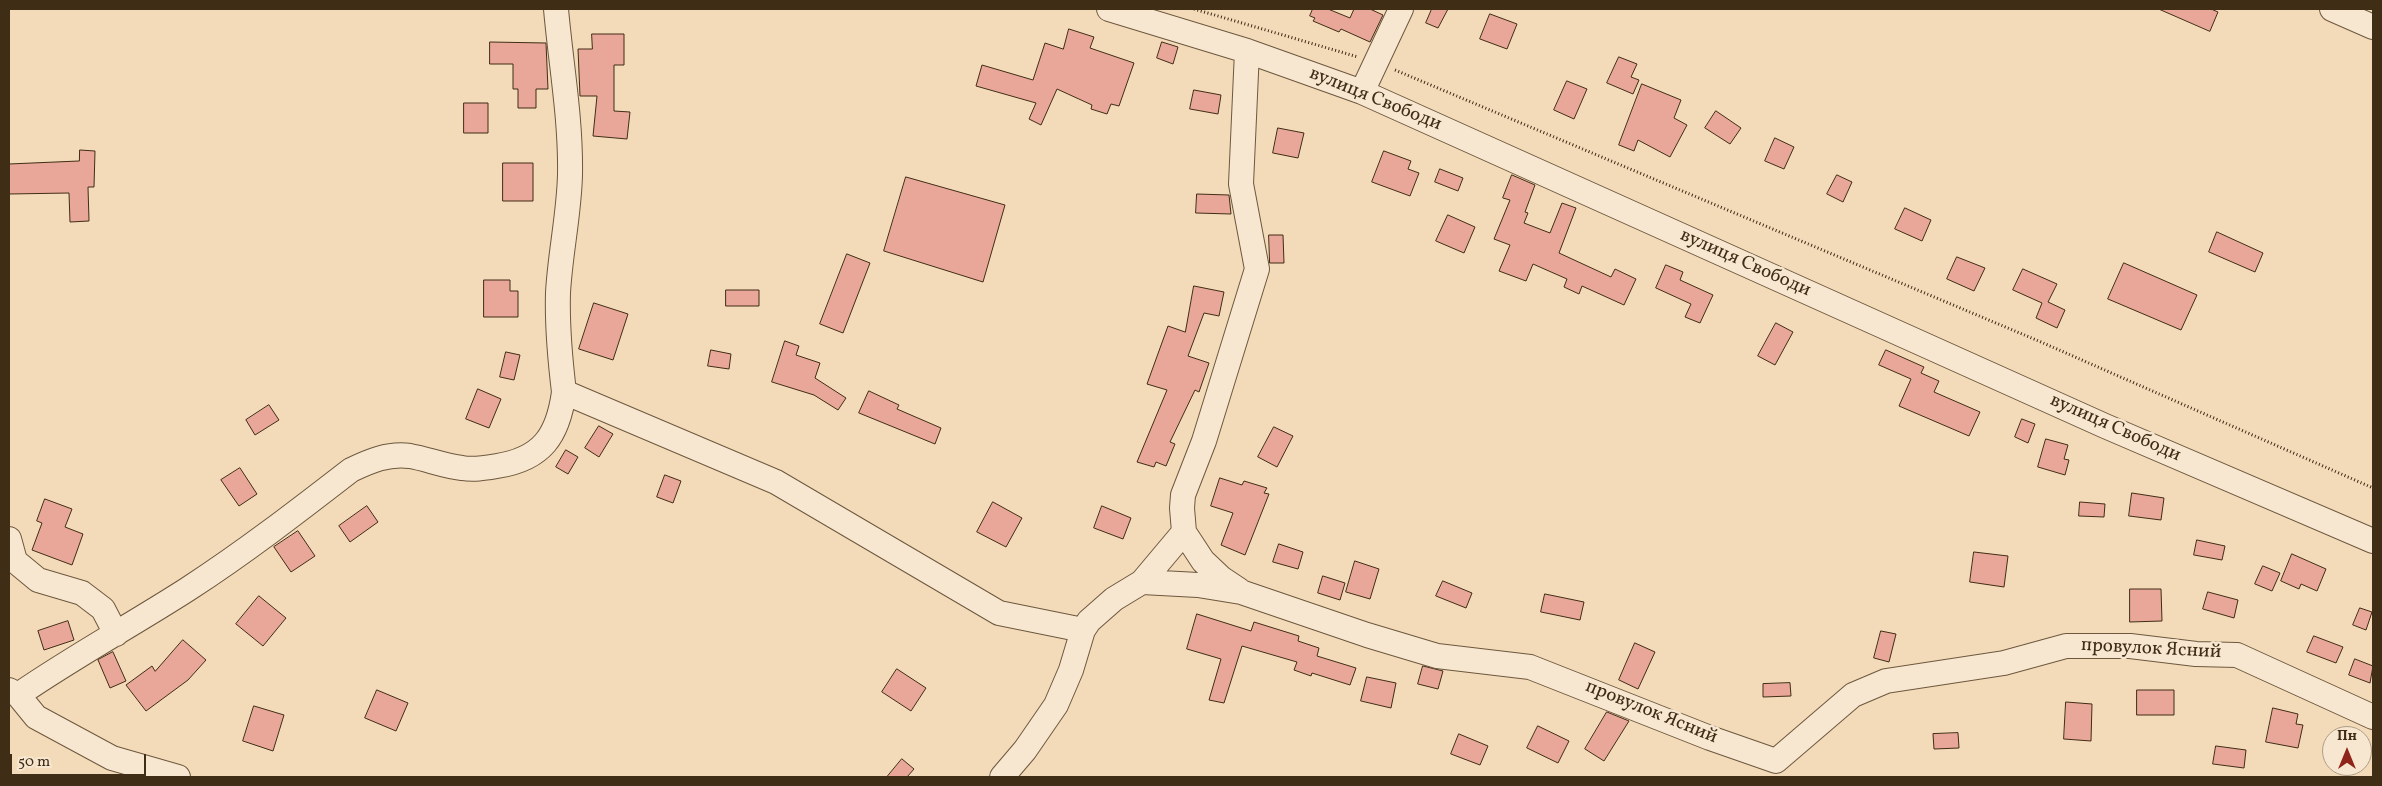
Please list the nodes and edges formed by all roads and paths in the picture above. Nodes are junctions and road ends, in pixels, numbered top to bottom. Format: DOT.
graph roads {
  1 [pos="556,9"];
  2 [pos="1109,9"];
  3 [pos="1194,9"];
  4 [pos="1401,9"];
  5 [pos="2332,9"];
  6 [pos="2373,27"];
  7 [pos="1247,51"];
  8 [pos="1376,63"];
  9 [pos="1362,92"];
  10 [pos="564,392"];
  11 [pos="2373,488"];
  12 [pos="1184,532"];
  13 [pos="9,539"];
  14 [pos="2373,541"];
  15 [pos="1142,582"];
  16 [pos="1241,592"];
  17 [pos="1083,630"];
  18 [pos="116,634"];
  19 [pos="13,693"];
  20 [pos="2373,717"];
  21 [pos="1780,769"];
  22 [pos="178,777"];
  23 [pos="1002,777"];
  1 -- 10 [label="street"];
  2 -- 7 [label="street, вулиця Свободи"];
  3 -- 8 [label="path"];
  4 -- 8 [label="street"];
  5 -- 6 [label="street"];
  7 -- 9 [label="street, вулиця Свободи"];
  7 -- 12 [label="street"];
  8 -- 9 [label="street"];
  8 -- 11 [label="path"];
  9 -- 14 [label="street, вулиця Свободи"];
  10 -- 17 [label="street"];
  10 -- 18 [label="street"];
  12 -- 15 [label="street"];
  12 -- 16 [label="street"];
  13 -- 18 [label="street"];
  15 -- 16 [label="street, провулок Ясний"];
  15 -- 17 [label="street"];
  16 -- 21 [label="street, провулок Ясний"];
  17 -- 23 [label="street"];
  18 -- 19 [label="street"];
  19 -- 22 [label="street"];
  20 -- 21 [label="street, провулок Ясний"];
}
